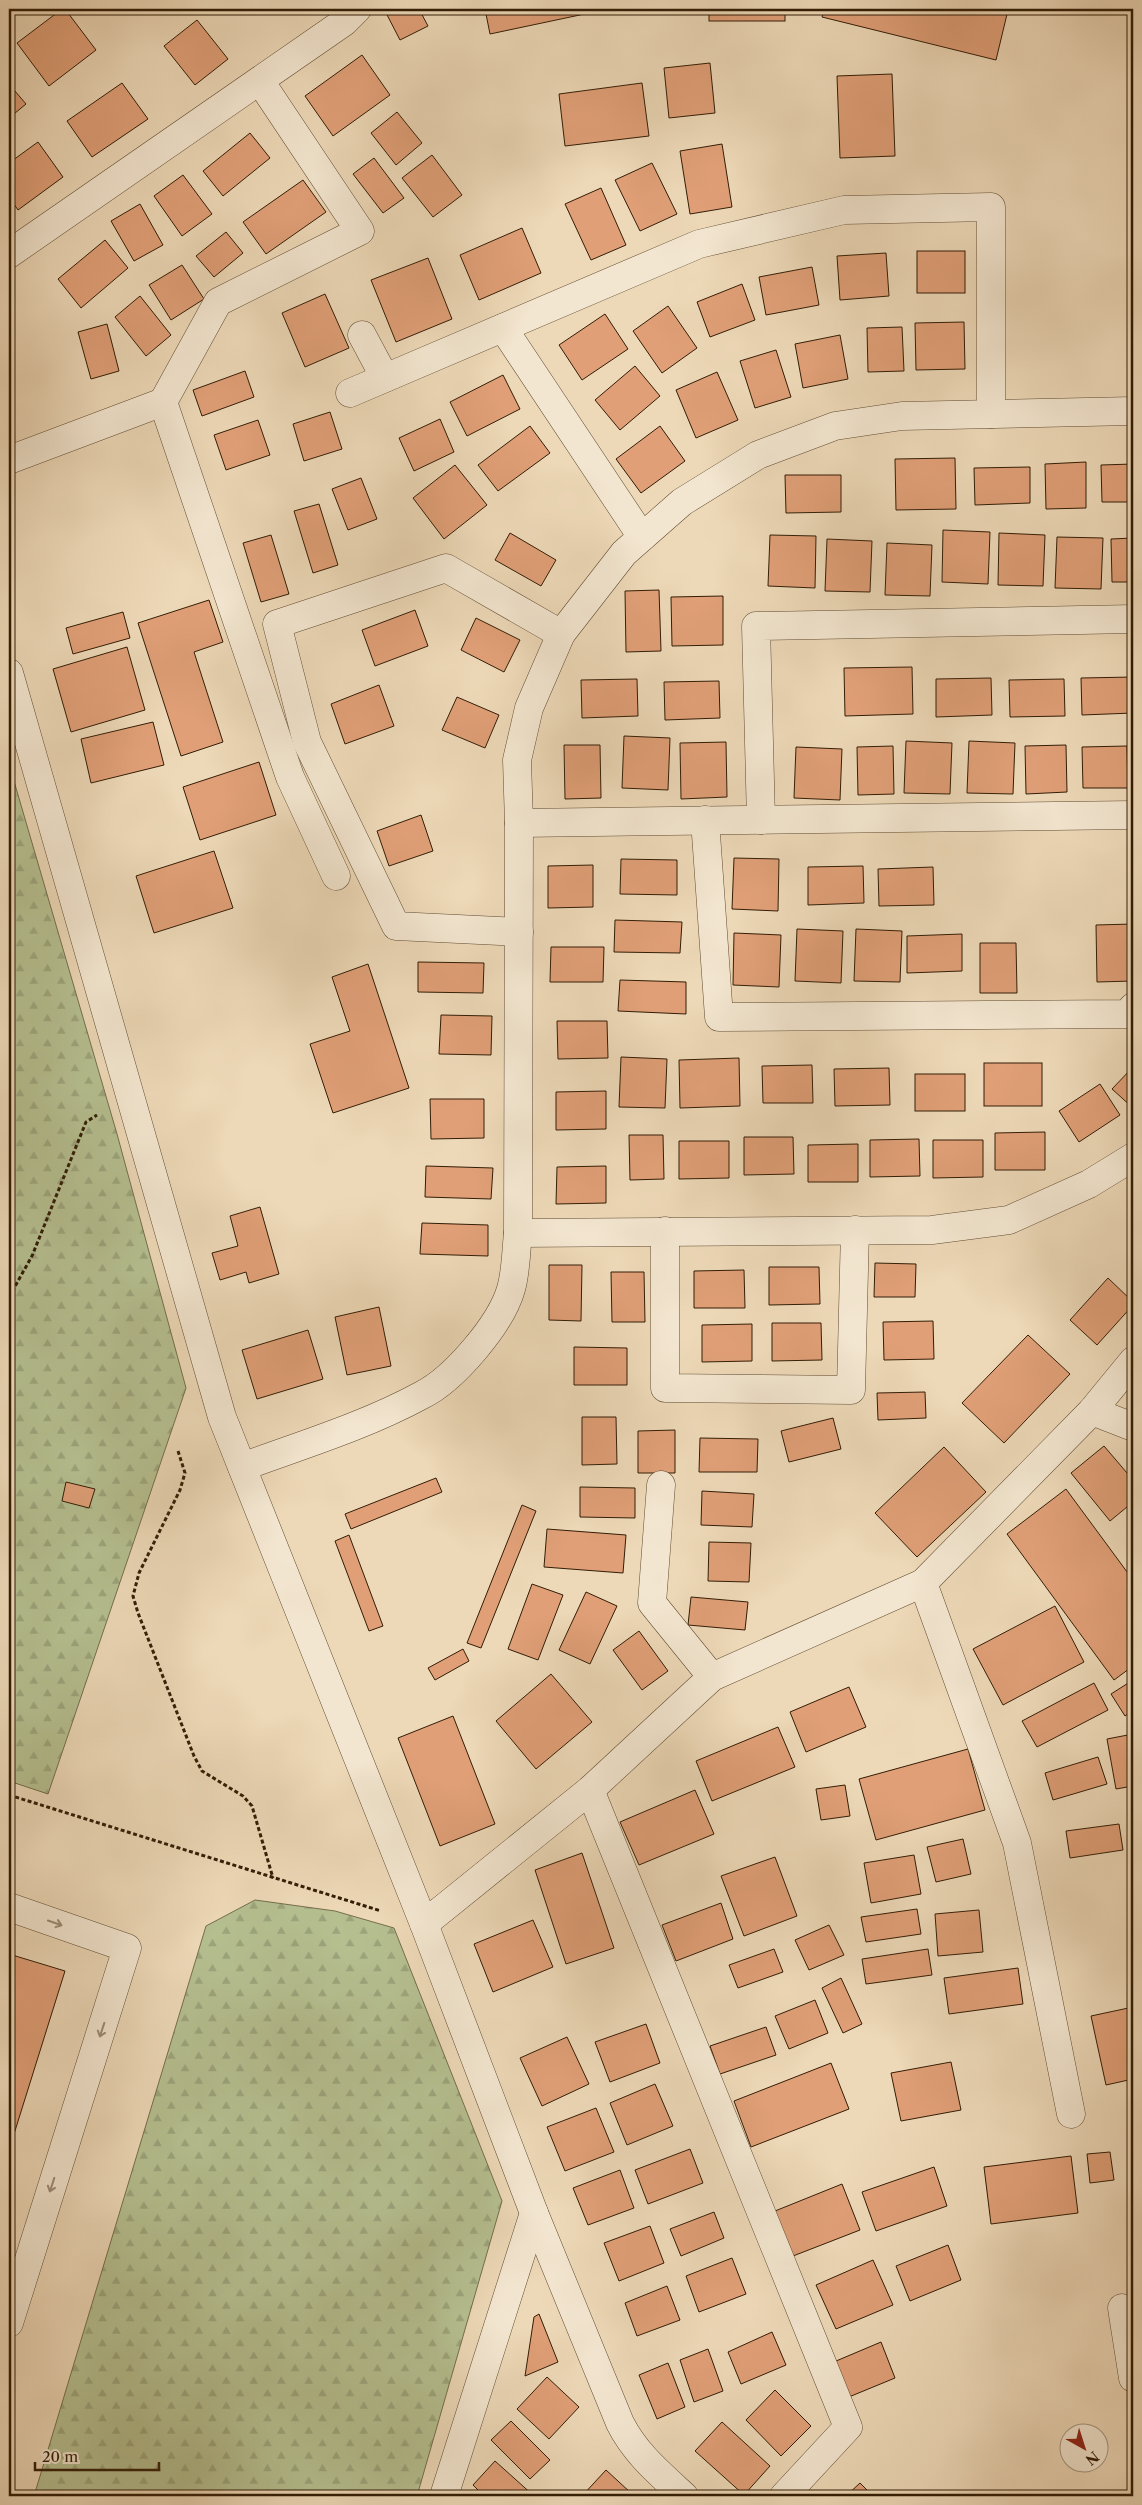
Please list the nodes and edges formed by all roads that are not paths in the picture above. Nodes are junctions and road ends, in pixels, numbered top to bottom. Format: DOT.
graph roads {
  1 [pos="357,9"];
  2 [pos="260,81"];
  3 [pos="9,254"];
  4 [pos="502,328"];
  5 [pos="362,335"];
  6 [pos="384,378"];
  7 [pos="350,393"];
  8 [pos="163,402"];
  9 [pos="1133,411"];
  10 [pos="991,414"];
  11 [pos="9,460"];
  12 [pos="642,537"];
  13 [pos="1133,619"];
  14 [pos="561,634"];
  15 [pos="9,673"];
  16 [pos="1133,815"];
  17 [pos="705,820"];
  18 [pos="761,820"];
  19 [pos="519,823"];
  20 [pos="336,876"];
  21 [pos="519,932"];
  22 [pos="1133,1007"];
  23 [pos="1133,1157"];
  24 [pos="855,1230"];
  25 [pos="665,1232"];
  26 [pos="518,1233"];
  27 [pos="1133,1361"];
  28 [pos="1092,1411"];
  29 [pos="1133,1427"];
  30 [pos="242,1467"];
  31 [pos="661,1485"];
  32 [pos="923,1583"];
  33 [pos="712,1677"];
  34 [pos="590,1790"];
  35 [pos="9,1907"];
  36 [pos="424,1924"];
  37 [pos="1071,2114"];
  38 [pos="534,2213"];
  39 [pos="1122,2308"];
  40 [pos="9,2323"];
  41 [pos="1133,2378"];
  42 [pos="444,2496"];
  43 [pos="684,2496"];
  44 [pos="784,2496"];
  1 -- 2 [label="street"];
  2 -- 3 [label="street"];
  2 -- 8 [label="street"];
  4 -- 6 [label="street"];
  4 -- 10 [label="street"];
  4 -- 12 [label="street"];
  5 -- 6 [label="street"];
  6 -- 7 [label="street"];
  8 -- 11 [label="street"];
  8 -- 20 [label="street"];
  9 -- 10 [label="street"];
  10 -- 12 [label="street"];
  12 -- 14 [label="street"];
  13 -- 18 [label="street"];
  14 -- 19 [label="street"];
  14 -- 21 [label="street"];
  15 -- 30 [label="street"];
  16 -- 18 [label="street"];
  17 -- 18 [label="street"];
  17 -- 19 [label="street"];
  17 -- 22 [label="street"];
  19 -- 21 [label="street"];
  21 -- 26 [label="street"];
  23 -- 24 [label="street"];
  24 -- 25 [label="street"];
  24 -- 25 [label="street"];
  25 -- 26 [label="street"];
  26 -- 30 [label="street"];
  27 -- 28 [label="street"];
  28 -- 29 [label="street"];
  28 -- 32 [label="street"];
  30 -- 36 [label="street"];
  31 -- 33 [label="street"];
  32 -- 33 [label="street"];
  32 -- 37 [label="street"];
  33 -- 34 [label="street"];
  34 -- 36 [label="street"];
  34 -- 44 [label="street"];
  35 -- 40 [label="street, one-way"];
  36 -- 38 [label="street"];
  38 -- 42 [label="street"];
  38 -- 43 [label="street"];
  39 -- 41 [label="street"];
}
